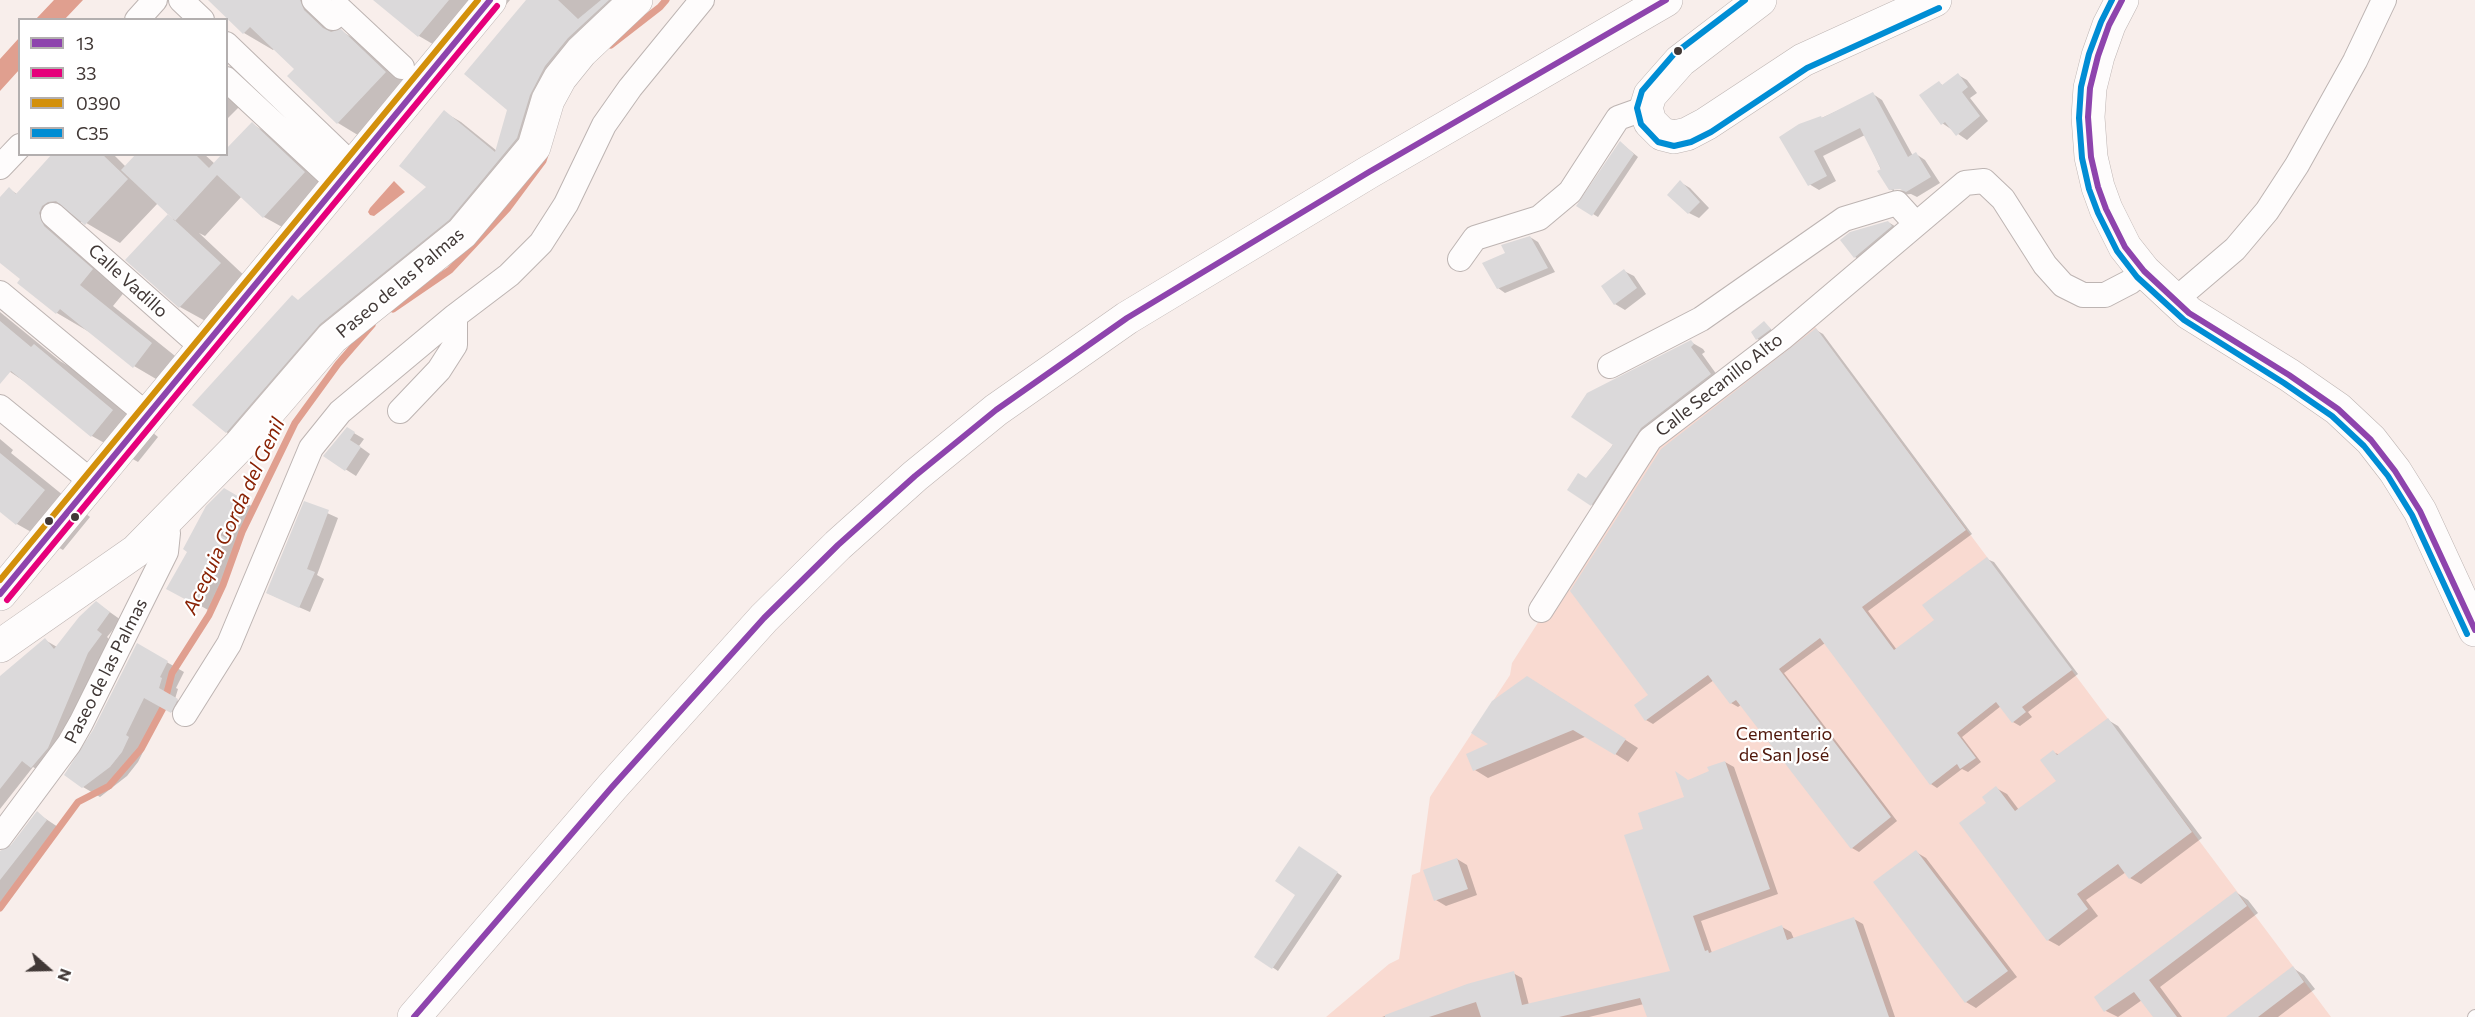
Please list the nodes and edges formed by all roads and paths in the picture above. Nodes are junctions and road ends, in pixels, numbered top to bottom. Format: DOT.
graph roads {
  1 [pos="155,0"];
  2 [pos="182,0"];
  3 [pos="314,0"];
  4 [pos="490,0"];
  5 [pos="636,0"];
  6 [pos="702,0"];
  7 [pos="1666,0"];
  8 [pos="1760,0"];
  9 [pos="1935,0"];
  10 [pos="2122,0"];
  11 [pos="2384,0"];
  12 [pos="139,18"];
  13 [pos="200,18"];
  14 [pos="228,46"];
  15 [pos="402,67"];
  16 [pos="228,81"];
  17 [pos="1646,108"];
  18 [pos="18,148"];
  19 [pos="0,167"];
  20 [pos="345,174"];
  21 [pos="53,215"];
  22 [pos="1916,225"];
  23 [pos="1460,259"];
  24 [pos="2144,271"];
  25 [pos="0,293"];
  26 [pos="2174,301"];
  27 [pos="455,316"];
  28 [pos="202,347"];
  29 [pos="1610,366"];
  30 [pos="0,407"];
  31 [pos="400,411"];
  32 [pos="146,414"];
  33 [pos="92,482"];
  34 [pos="163,525"];
  35 [pos="0,594"];
  36 [pos="1541,610"];
  37 [pos="2475,630"];
  38 [pos="0,646"];
  39 [pos="185,714"];
  40 [pos="0,837"];
  41 [pos="414,1017"];
  1 -- 12 [label="street"];
  2 -- 13 [label="street"];
  3 -- 15 [label="street"];
  4 -- 20 [label="street"];
  5 -- 34 [label="street, Paseo de las Palmas"];
  6 -- 27 [label="street"];
  7 -- 41 [label="street"];
  8 -- 17 [label="street"];
  9 -- 17 [label="street"];
  10 -- 24 [label="street"];
  11 -- 26 [label="street"];
  14 -- 20 [label="street"];
  16 -- 20 [label="street"];
  17 -- 23 [label="street"];
  18 -- 19 [label="street"];
  20 -- 28 [label="street"];
  21 -- 28 [label="street, Calle Vadillo"];
  22 -- 24 [label="street, Calle Secanillo Alto"];
  22 -- 29 [label="street"];
  22 -- 36 [label="street, Calle Secanillo Alto"];
  24 -- 26 [label="street"];
  25 -- 32 [label="street"];
  26 -- 37 [label="street"];
  27 -- 31 [label="street"];
  27 -- 39 [label="street"];
  28 -- 32 [label="street"];
  30 -- 33 [label="street"];
  32 -- 33 [label="street"];
  33 -- 35 [label="street"];
  34 -- 38 [label="street, Paseo de las Palmas"];
  34 -- 40 [label="street, Paseo de las Palmas"];
}
